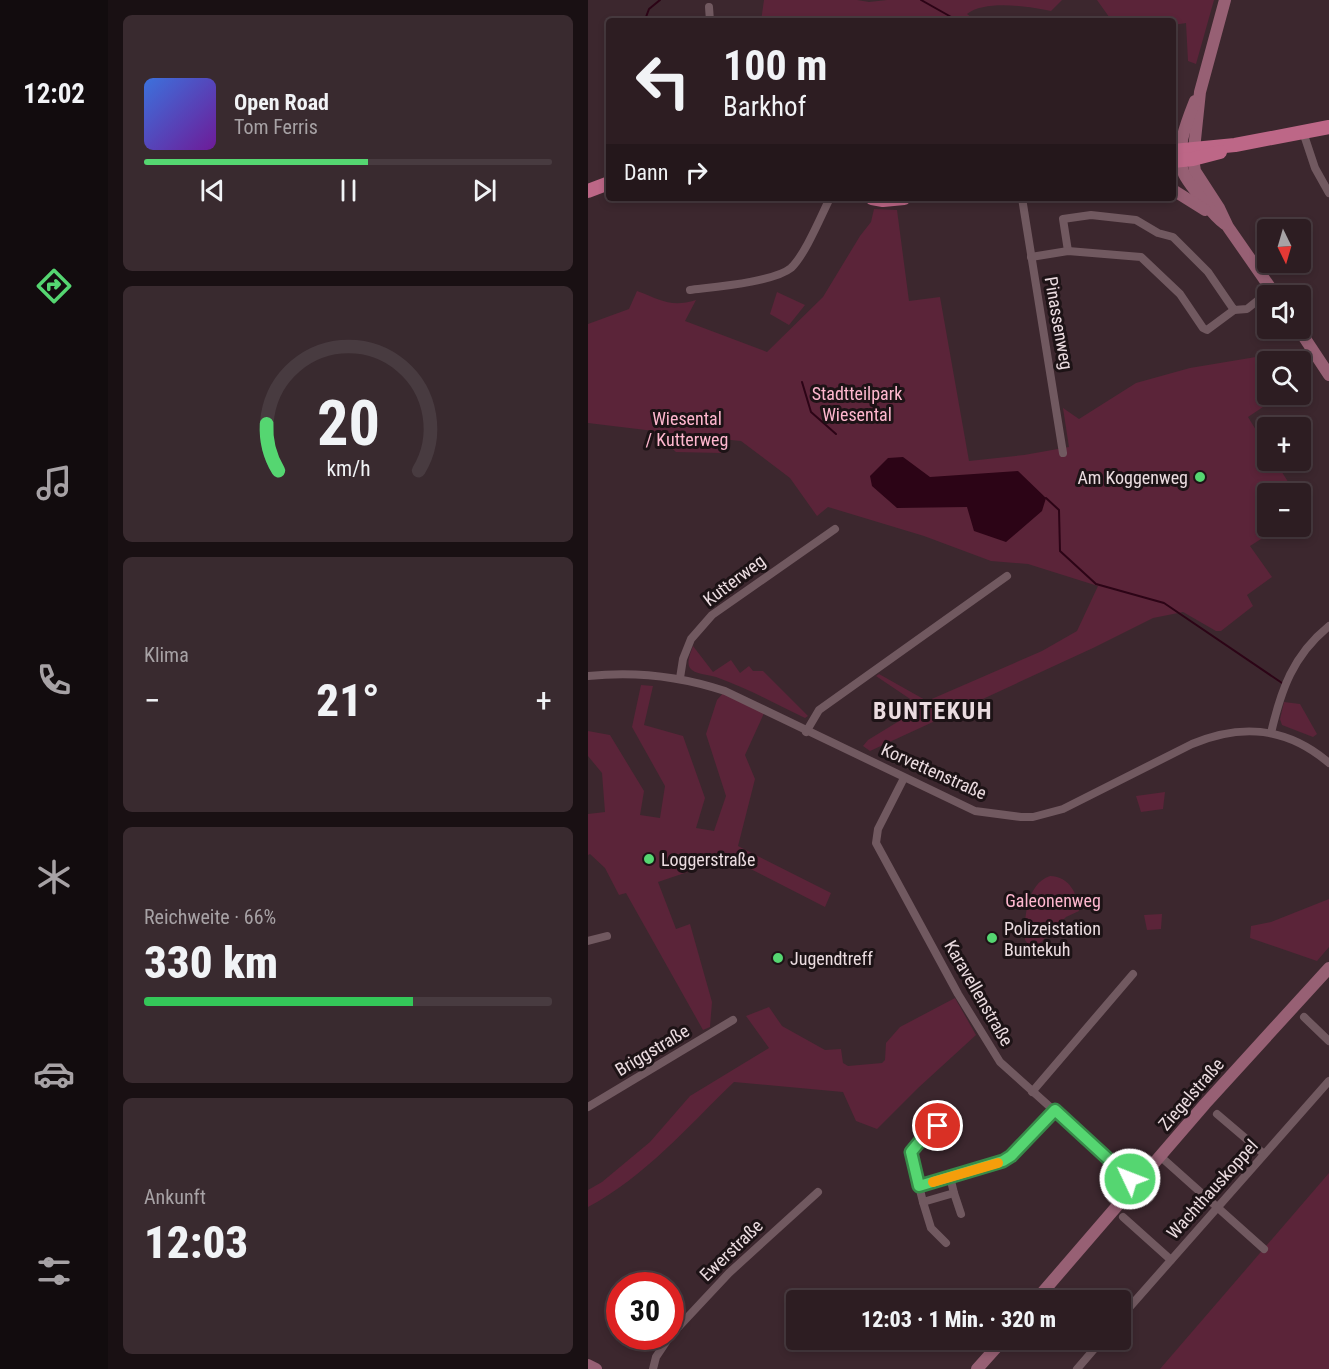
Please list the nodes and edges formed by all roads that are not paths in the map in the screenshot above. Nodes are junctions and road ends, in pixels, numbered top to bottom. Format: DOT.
graph roads {
  1 [pos="1225,0"];
  2 [pos="709,7"];
  3 [pos="710,18"];
  4 [pos="1329,128"];
  5 [pos="1303,132"];
  6 [pos="1183,155"];
  7 [pos="606,184"];
  8 [pos="588,191"];
  9 [pos="1176,192"];
  10 [pos="1329,193"];
  11 [pos="829,201"];
  12 [pos="1022,201"];
  13 [pos="1216,218"];
  14 [pos="1228,227"];
  15 [pos="1068,251"];
  16 [pos="1031,257"];
  17 [pos="1269,285"];
  18 [pos="690,290"];
  19 [pos="1257,303"];
  20 [pos="1234,310"];
  21 [pos="1305,339"];
  22 [pos="1329,375"];
  23 [pos="1063,453"];
  24 [pos="835,529"];
  25 [pos="1007,576"];
  26 [pos="1329,626"];
  27 [pos="588,676"];
  28 [pos="680,678"];
  29 [pos="806,732"];
  30 [pos="1271,733"];
  31 [pos="1329,763"];
  32 [pos="904,778"];
  33 [pos="607,936"];
  34 [pos="588,941"];
  35 [pos="1329,968"];
  36 [pos="1133,974"];
  37 [pos="1304,1017"];
  38 [pos="733,1020"];
  39 [pos="1329,1041"];
  40 [pos="1329,1082"];
  41 [pos="1032,1092"];
  42 [pos="588,1107"];
  43 [pos="1055,1110"];
  44 [pos="1217,1114"];
  45 [pos="938,1126"];
  46 [pos="1264,1154"];
  47 [pos="1161,1157"];
  48 [pos="950,1177"];
  49 [pos="1137,1185"];
  50 [pos="919,1186"];
  51 [pos="818,1192"];
  52 [pos="954,1193"];
  53 [pos="923,1202"];
  54 [pos="1217,1207"];
  55 [pos="961,1214"];
  56 [pos="1123,1217"];
  57 [pos="946,1243"];
  58 [pos="1264,1249"];
  59 [pos="1171,1260"];
  60 [pos="1045,1290"];
  61 [pos="1131,1305"];
  62 [pos="684,1321"];
  63 [pos="661,1350"];
  64 [pos="994,1350"];
  65 [pos="1093,1350"];
  66 [pos="588,1365"];
  67 [pos="596,1369"];
  68 [pos="653,1369"];
  69 [pos="977,1369"];
  70 [pos="1077,1369"];
  1 -- 6 [label="main road"];
  2 -- 3 [label="street"];
  4 -- 5 [label="main road"];
  5 -- 6 [label="main road"];
  5 -- 10 [label="street"];
  6 -- 13 [label="main road"];
  6 -- 14 [label="main road"];
  7 -- 8 [label="main road"];
  9 -- 13 [label="main road"];
  11 -- 18 [label="street"];
  12 -- 16 [label="street, Pinassenweg"];
  13 -- 14 [label="main road"];
  14 -- 17 [label="main road"];
  15 -- 16 [label="street"];
  15 -- 20 [label="street"];
  15 -- 20 [label="street"];
  16 -- 23 [label="street, Pinassenweg"];
  19 -- 20 [label="street"];
  21 -- 22 [label="main road"];
  24 -- 28 [label="street, Kutterweg"];
  25 -- 29 [label="street"];
  26 -- 30 [label="street"];
  27 -- 28 [label="street, Korvettenstraße"];
  28 -- 29 [label="street, Korvettenstraße"];
  29 -- 32 [label="street, Korvettenstraße"];
  30 -- 31 [label="street, Korvettenstraße"];
  30 -- 32 [label="street, Korvettenstraße"];
  32 -- 41 [label="street, Karavellenstraße"];
  33 -- 34 [label="street"];
  35 -- 47 [label="main road, Ziegelstraße"];
  36 -- 41 [label="street"];
  37 -- 39 [label="street"];
  38 -- 42 [label="street, Briggstraße"];
  40 -- 46 [label="street, Wachthauskoppel"];
  41 -- 43 [label="street, Karavellenstraße"];
  43 -- 48 [label="street"];
  43 -- 49 [label="street, Karavellenstraße"];
  44 -- 46 [label="street"];
  45 -- 50 [label="street"];
  46 -- 54 [label="street, Wachthauskoppel"];
  47 -- 49 [label="main road, Ziegelstraße"];
  47 -- 54 [label="street"];
  48 -- 50 [label="street"];
  48 -- 52 [label="street"];
  49 -- 60 [label="main road, Ziegelstraße"];
  50 -- 53 [label="street"];
  51 -- 62 [label="street, Ewerstraße"];
  52 -- 53 [label="street"];
  52 -- 55 [label="street"];
  53 -- 57 [label="street"];
  54 -- 58 [label="street"];
  54 -- 59 [label="street, Wachthauskoppel"];
  56 -- 59 [label="street"];
  59 -- 61 [label="street, Wachthauskoppel"];
  63 -- 68 [label="street, Ewerstraße"];
  64 -- 69 [label="main road"];
  65 -- 70 [label="street"];
  66 -- 67 [label="main road"];
}
